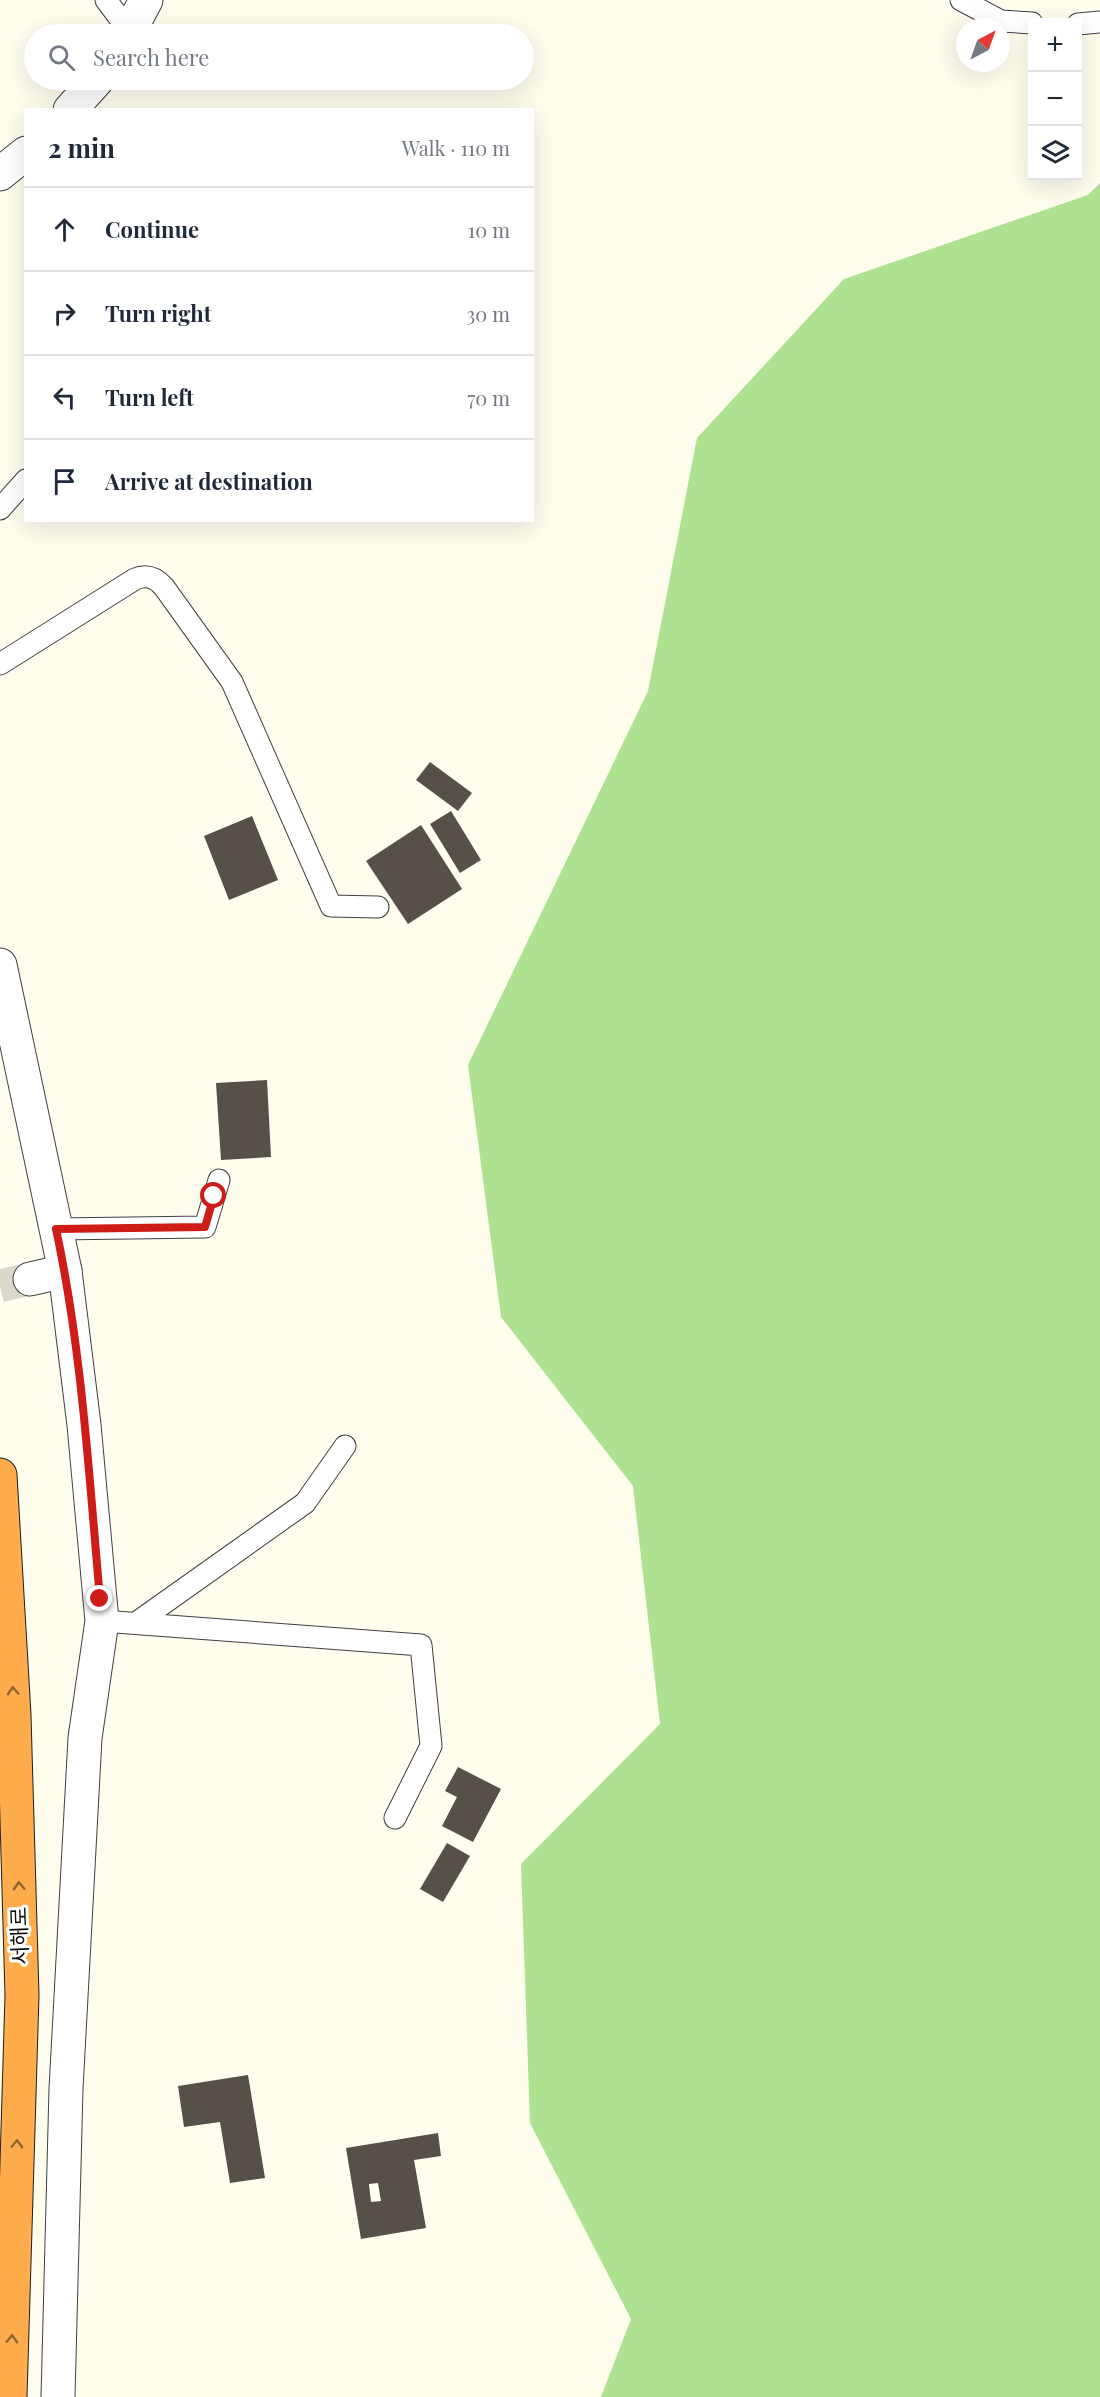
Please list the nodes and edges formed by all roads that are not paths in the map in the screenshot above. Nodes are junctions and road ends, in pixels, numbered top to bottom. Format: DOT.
graph roads {
  1 [pos="106,0"];
  2 [pos="146,0"];
  3 [pos="961,0"];
  4 [pos="1100,22"];
  5 [pos="1028,23"];
  6 [pos="123,24"];
  7 [pos="134,24"];
  8 [pos="1082,24"];
  9 [pos="88,90"];
  10 [pos="72,108"];
  11 [pos="24,155"];
  12 [pos="0,174"];
  13 [pos="24,482"];
  14 [pos="0,509"];
  15 [pos="0,664"];
  16 [pos="378,907"];
  17 [pos="0,965"];
  18 [pos="219,1180"];
  19 [pos="56,1229"];
  20 [pos="65,1271"];
  21 [pos="30,1279"];
  22 [pos="345,1446"];
  23 [pos="0,1475"];
  24 [pos="102,1621"];
  25 [pos="136,1623"];
  26 [pos="395,1818"];
  27 [pos="10,2397"];
  28 [pos="58,2397"];
  1 -- 6 [label="lane"];
  2 -- 7 [label="street"];
  3 -- 5 [label="lane"];
  4 -- 8 [label="lane"];
  9 -- 10 [label="street"];
  11 -- 12 [label="street"];
  13 -- 14 [label="lane"];
  15 -- 16 [label="lane"];
  17 -- 19 [label="street"];
  18 -- 19 [label="lane"];
  19 -- 20 [label="street"];
  20 -- 21 [label="street"];
  20 -- 24 [label="street"];
  22 -- 25 [label="lane"];
  27 -- 23 [label="highway, 서해로, one-way"];
  24 -- 25 [label="lane"];
  24 -- 28 [label="street"];
  25 -- 26 [label="lane"];
}
